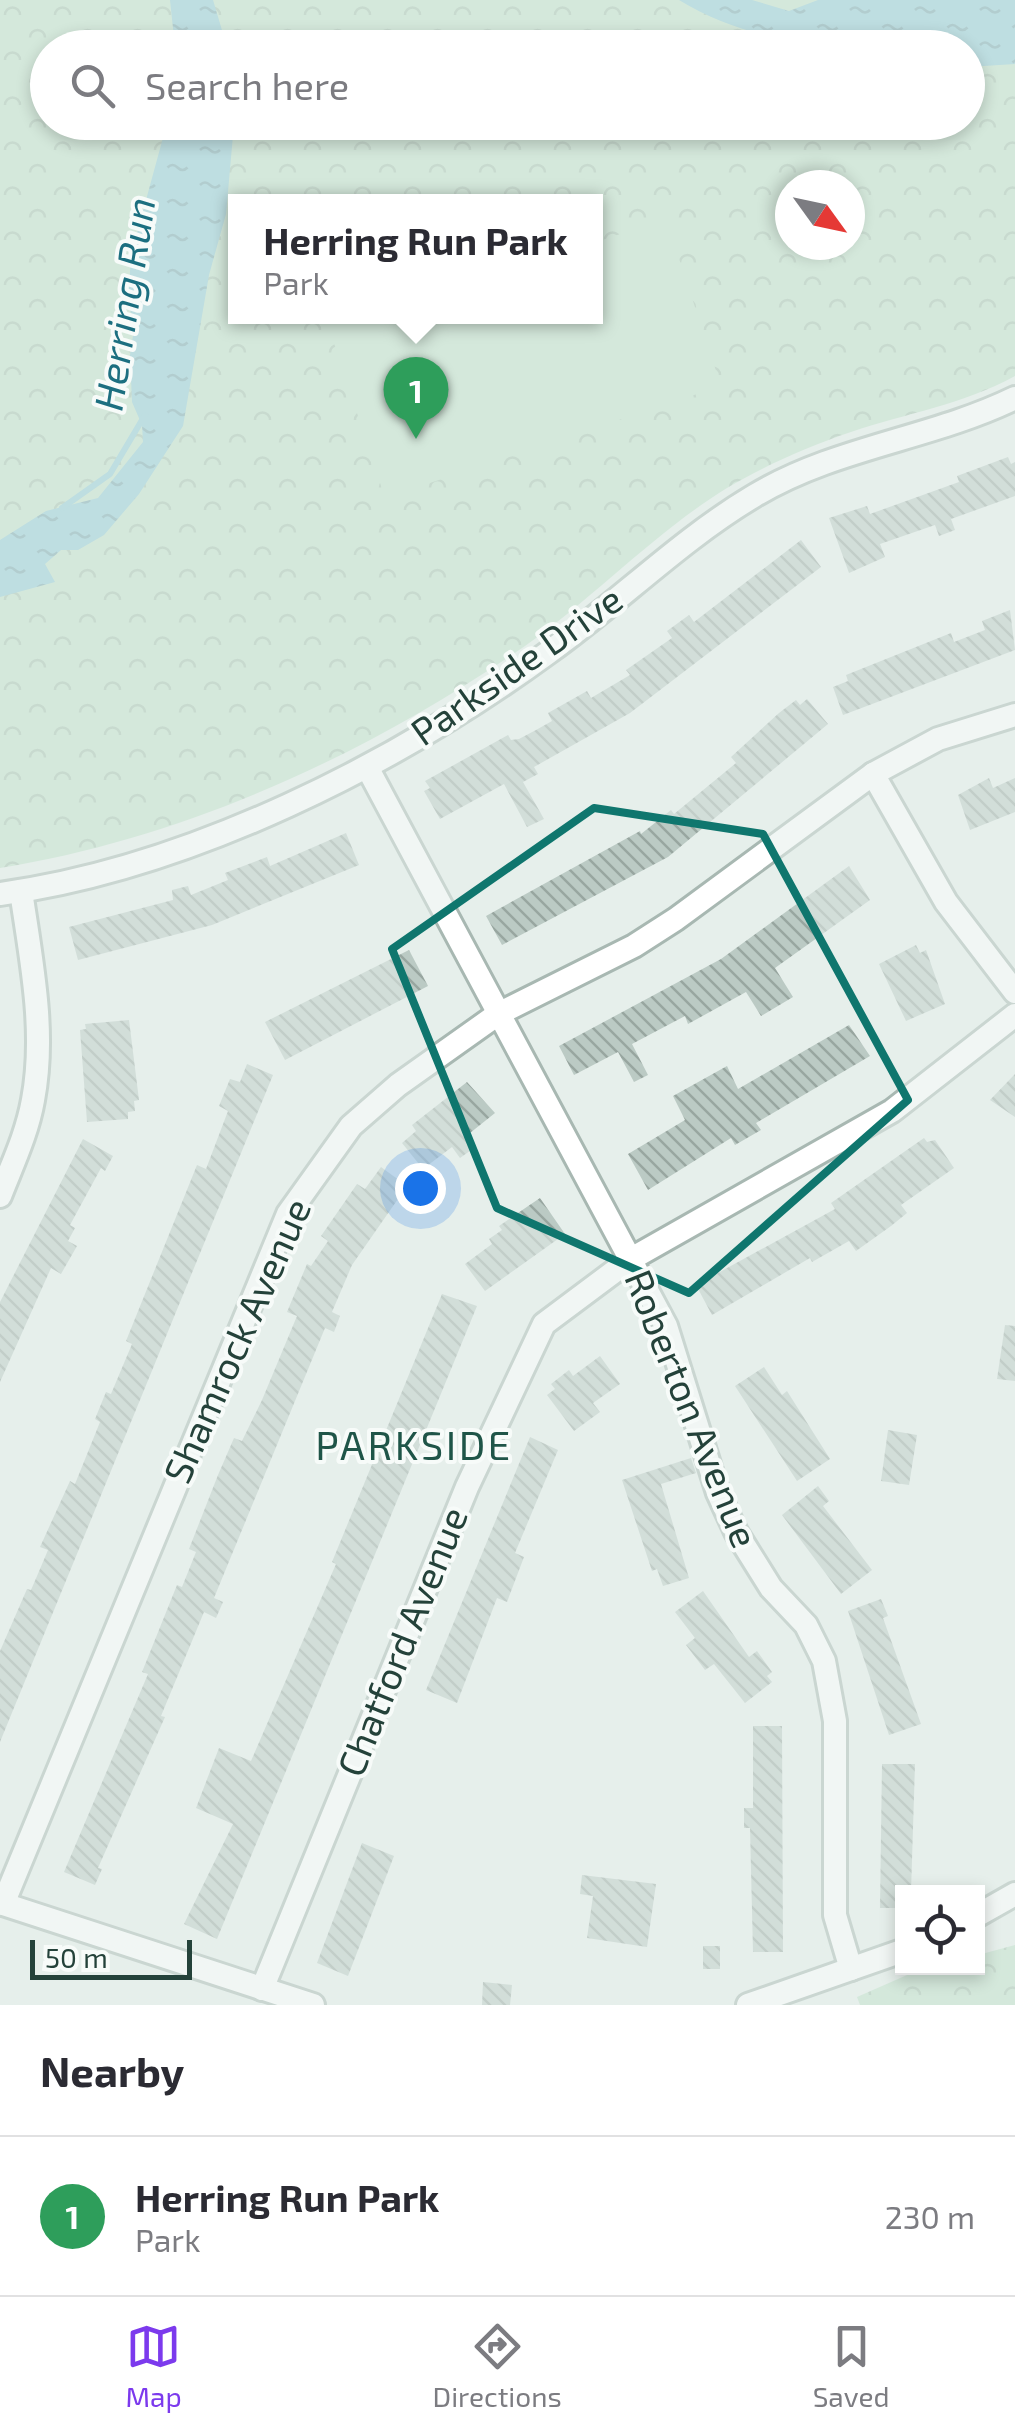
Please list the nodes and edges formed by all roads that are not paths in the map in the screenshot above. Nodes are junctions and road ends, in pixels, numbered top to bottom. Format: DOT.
graph roads {
  1 [pos="1015,398"];
  2 [pos="1015,716"];
  3 [pos="367,767"];
  4 [pos="873,774"];
  5 [pos="10,892"];
  6 [pos="1015,992"];
  7 [pos="498,1014"];
  8 [pos="1015,1014"];
  9 [pos="0,1196"];
  10 [pos="631,1259"];
  11 [pos="1015,1894"];
  12 [pos="2,1903"];
  13 [pos="985,1911"];
  14 [pos="895,1953"];
  15 [pos="850,1969"];
  16 [pos="262,1988"];
  17 [pos="314,2005"];
  18 [pos="748,2005"];
  1 -- 3 [label="street, Parkside Drive"];
  2 -- 4 [label="street, Shamrock Avenue"];
  3 -- 5 [label="street, Parkside Drive"];
  3 -- 7 [label="street, Roberton Avenue"];
  4 -- 6 [label="street"];
  4 -- 7 [label="street, Shamrock Avenue"];
  5 -- 9 [label="street"];
  7 -- 10 [label="street, Roberton Avenue"];
  7 -- 12 [label="street, Shamrock Avenue"];
  8 -- 10 [label="street, Chatford Avenue"];
  10 -- 15 [label="street, Roberton Avenue"];
  10 -- 16 [label="street, Chatford Avenue"];
  11 -- 13 [label="street"];
  12 -- 16 [label="street"];
  14 -- 15 [label="street"];
  15 -- 18 [label="street"];
  16 -- 17 [label="street"];
}
